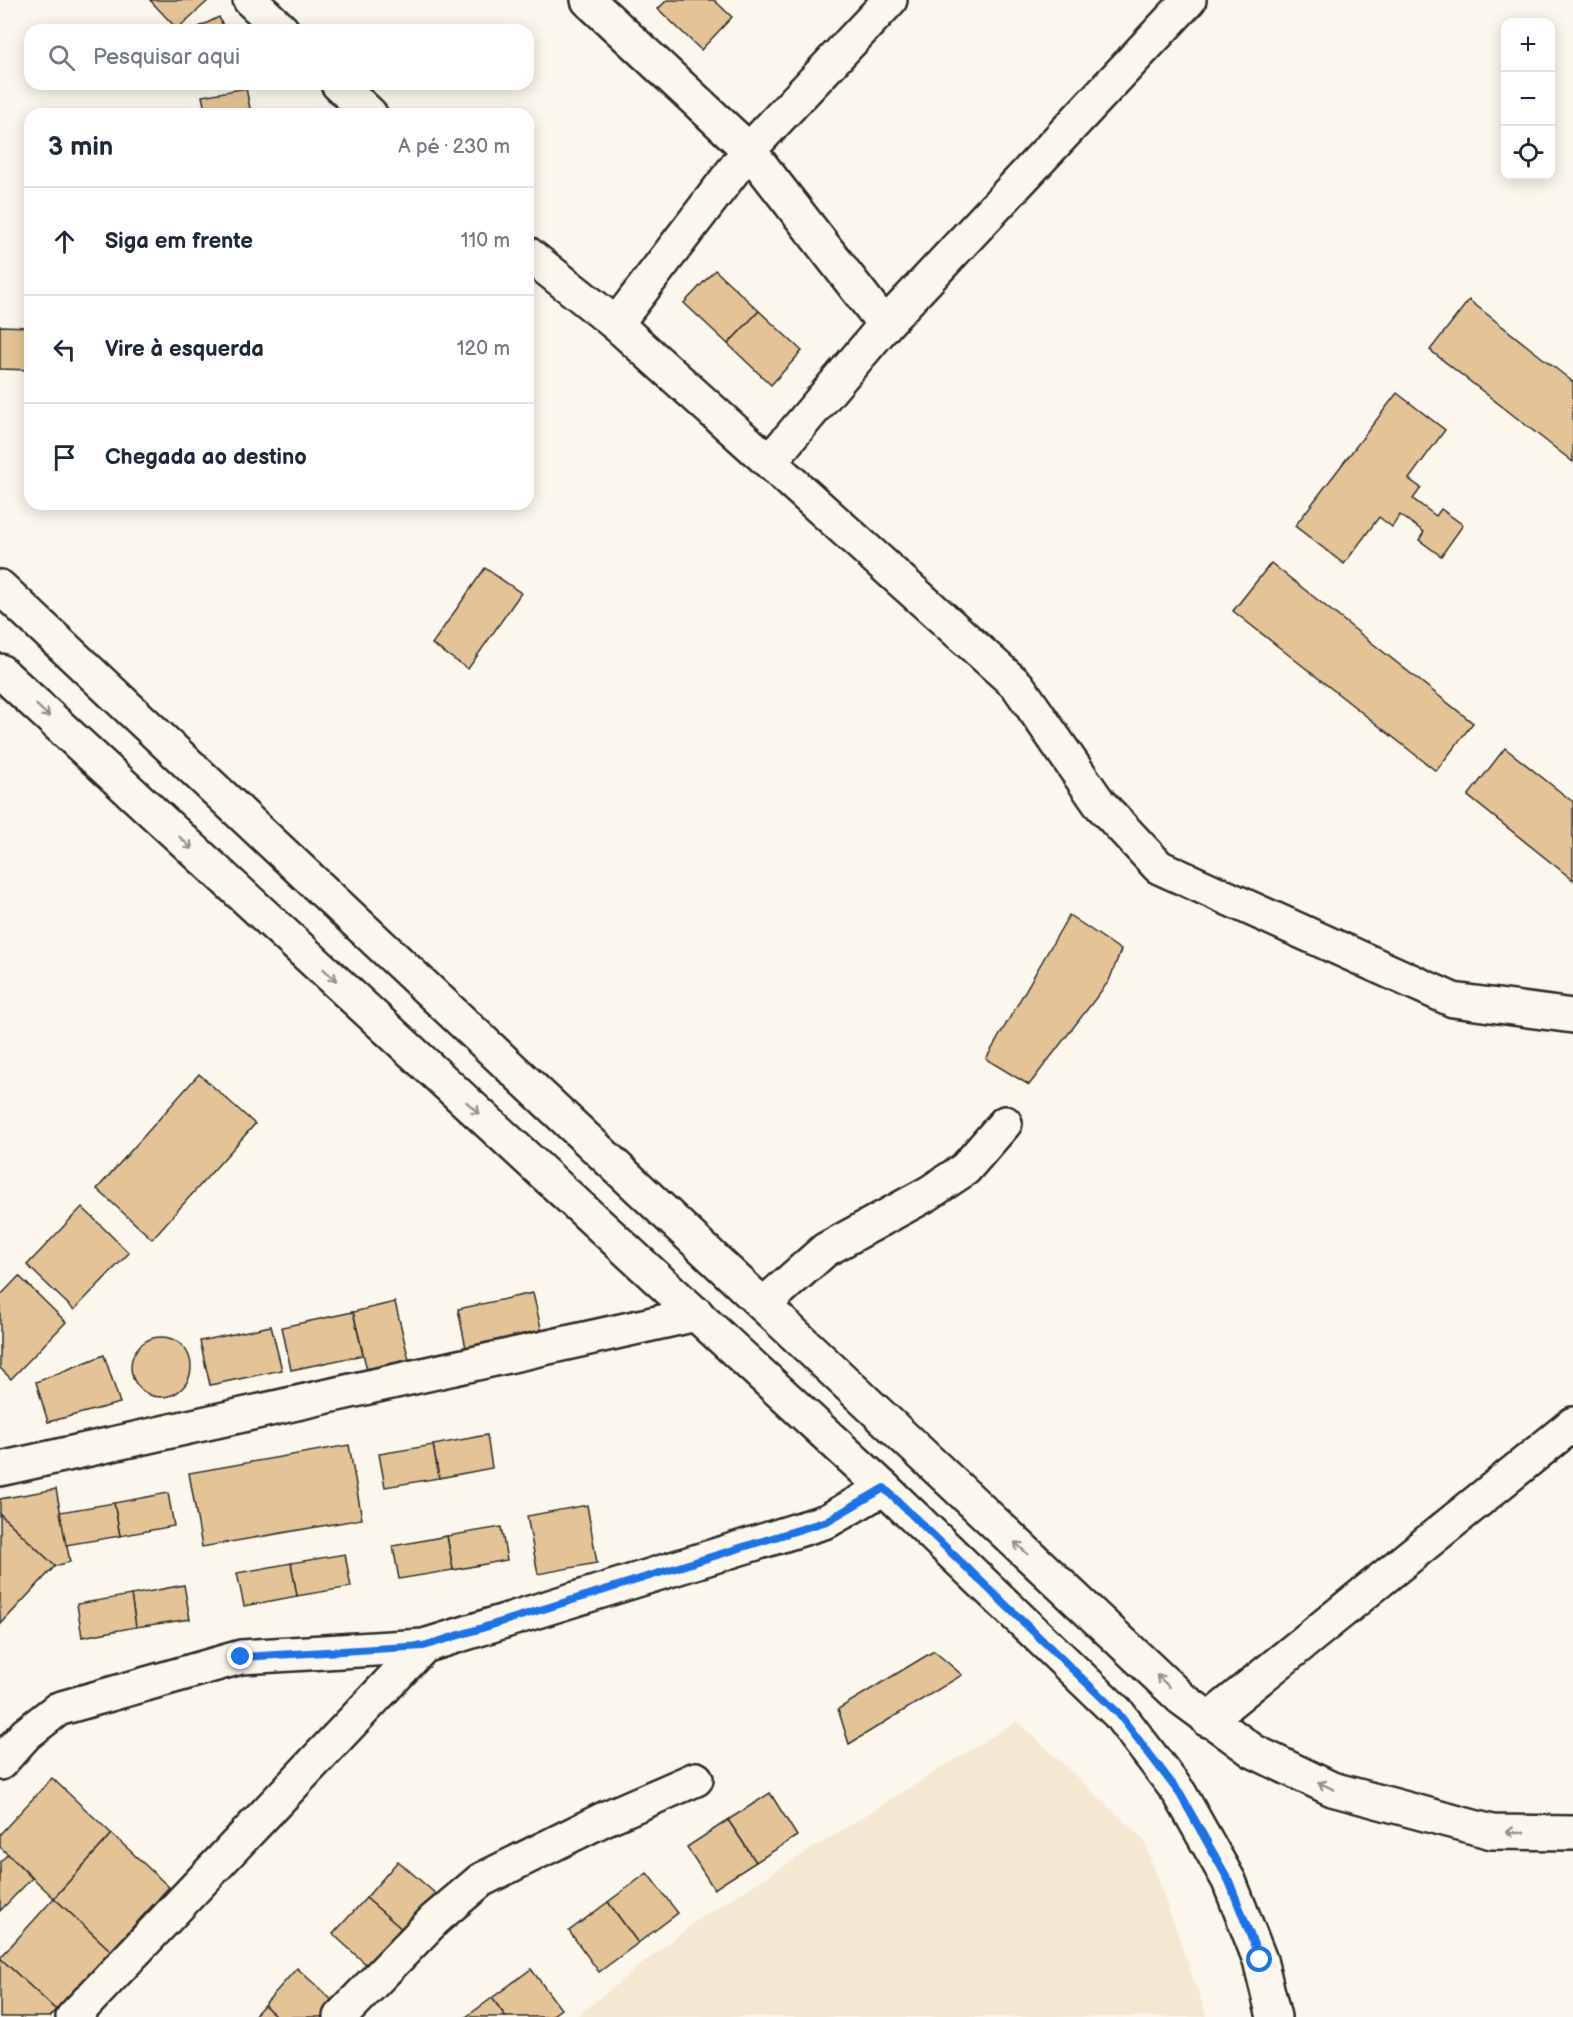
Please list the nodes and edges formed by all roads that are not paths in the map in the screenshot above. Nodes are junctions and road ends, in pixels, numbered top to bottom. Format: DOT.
graph roads {
  1 [pos="250,0"];
  2 [pos="588,0"];
  3 [pos="890,0"];
  4 [pos="1189,0"];
  5 [pos="276,24"];
  6 [pos="345,90"];
  7 [pos="364,108"];
  8 [pos="749,150"];
  9 [pos="534,259"];
  10 [pos="616,324"];
  11 [pos="885,325"];
  12 [pos="770,461"];
  13 [pos="0,587"];
  14 [pos="0,671"];
  15 [pos="1573,1016"];
  16 [pos="1005,1123"];
  17 [pos="763,1305"];
  18 [pos="697,1314"];
  19 [pos="1573,1424"];
  20 [pos="0,1469"];
  21 [pos="884,1488"];
  22 [pos="424,1646"];
  23 [pos="1208,1720"];
  24 [pos="0,1763"];
  25 [pos="696,1779"];
  26 [pos="1573,1833"];
  27 [pos="73,2017"];
  28 [pos="339,2017"];
  29 [pos="1274,2017"];
  1 -- 5 [label="street"];
  2 -- 8 [label="street"];
  3 -- 8 [label="street"];
  4 -- 11 [label="street"];
  6 -- 7 [label="street"];
  8 -- 10 [label="street"];
  8 -- 11 [label="street"];
  9 -- 10 [label="street"];
  10 -- 12 [label="street"];
  11 -- 12 [label="street"];
  12 -- 15 [label="street"];
  13 -- 17 [label="street"];
  14 -- 18 [label="street, one-way"];
  16 -- 17 [label="street"];
  23 -- 17 [label="street, one-way"];
  18 -- 20 [label="street"];
  18 -- 21 [label="street"];
  19 -- 23 [label="street"];
  21 -- 22 [label="street"];
  21 -- 29 [label="street"];
  22 -- 24 [label="street"];
  22 -- 27 [label="street"];
  26 -- 23 [label="street, one-way"];
  25 -- 28 [label="street"];
}
